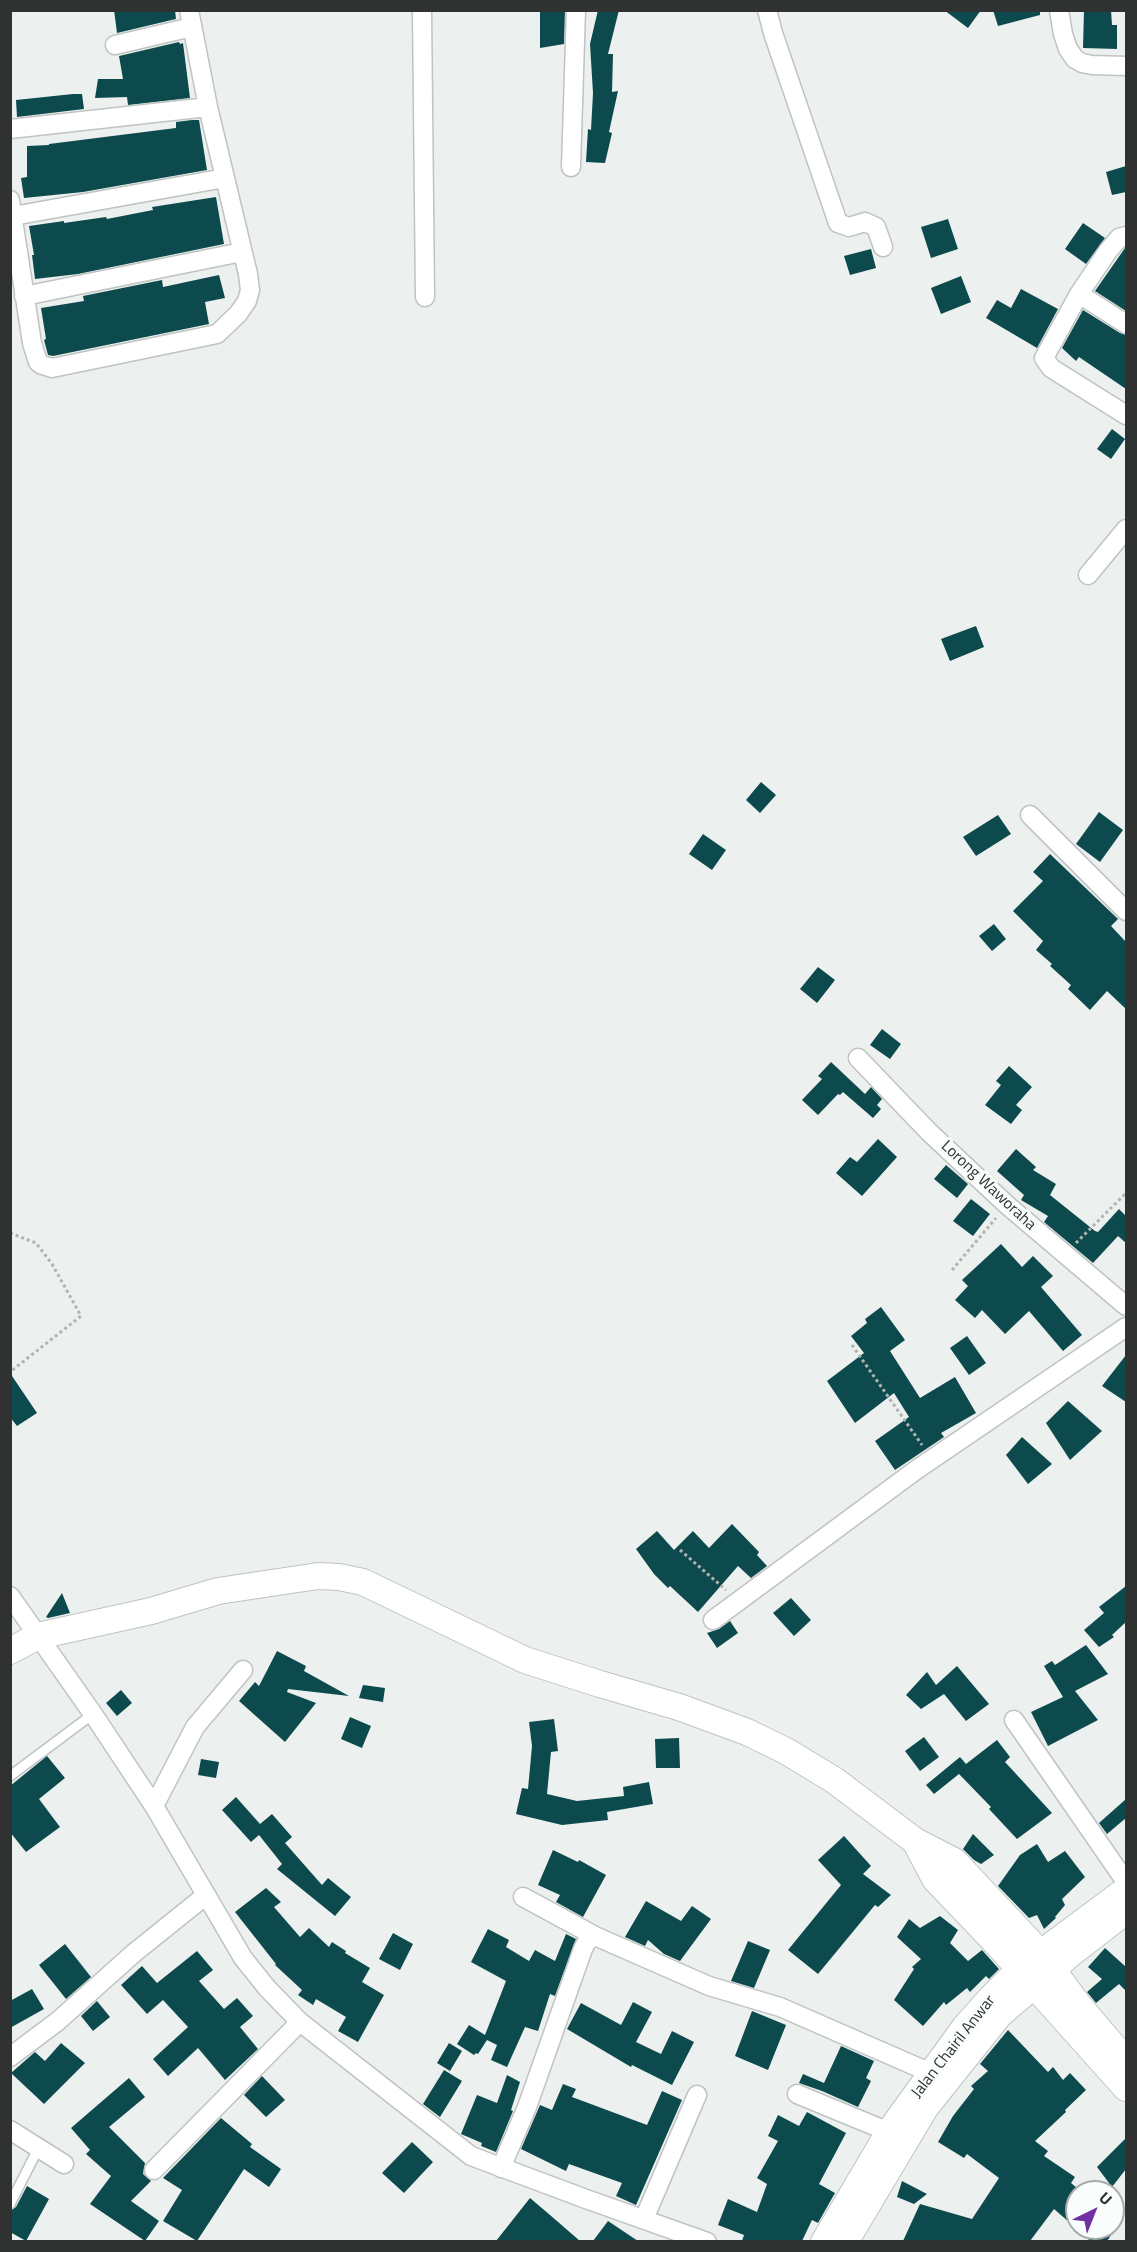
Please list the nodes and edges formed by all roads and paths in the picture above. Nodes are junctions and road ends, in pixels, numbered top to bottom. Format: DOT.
graph roads {
  1 [pos="422,10"];
  2 [pos="576,10"];
  3 [pos="767,10"];
  4 [pos="1059,10"];
  5 [pos="190,19"];
  6 [pos="115,45"];
  7 [pos="1126,66"];
  8 [pos="208,107"];
  9 [pos="10,129"];
  10 [pos="571,167"];
  11 [pos="225,178"];
  12 [pos="12,208"];
  13 [pos="1126,236"];
  14 [pos="884,247"];
  15 [pos="242,252"];
  16 [pos="1079,294"];
  17 [pos="24,296"];
  18 [pos="425,297"];
  19 [pos="1126,324"];
  20 [pos="1126,414"];
  21 [pos="1126,529"];
  22 [pos="1088,575"];
  23 [pos="1030,815"];
  24 [pos="1126,911"];
  25 [pos="858,1059"];
  26 [pos="1126,1193"];
  27 [pos="1007,1205"];
  28 [pos="10,1233"];
  29 [pos="1064,1255"];
  30 [pos="952,1270"];
  31 [pos="1126,1306"];
  32 [pos="1126,1327"];
  33 [pos="852,1345"];
  34 [pos="10,1372"];
  35 [pos="931,1459"];
  36 [pos="680,1550"];
  37 [pos="10,1596"];
  38 [pos="738,1601"];
  39 [pos="713,1620"];
  40 [pos="38,1636"];
  41 [pos="10,1651"];
  42 [pos="243,1670"];
  43 [pos="93,1714"];
  44 [pos="1014,1720"];
  45 [pos="10,1776"];
  46 [pos="154,1806"];
  47 [pos="915,1841"];
  48 [pos="1126,1882"];
  49 [pos="1126,1890"];
  50 [pos="205,1896"];
  51 [pos="523,1897"];
  52 [pos="1126,1911"];
  53 [pos="595,1936"];
  54 [pos="1046,1961"];
  55 [pos="1026,1977"];
  56 [pos="300,2022"];
  57 [pos="10,2057"];
  58 [pos="1126,2061"];
  59 [pos="931,2073"];
  60 [pos="1126,2088"];
  61 [pos="797,2094"];
  62 [pos="697,2095"];
  63 [pos="10,2130"];
  64 [pos="889,2132"];
  65 [pos="38,2149"];
  66 [pos="63,2164"];
  67 [pos="501,2169"];
  68 [pos="154,2170"];
  69 [pos="10,2204"];
  70 [pos="644,2219"];
  71 [pos="707,2241"];
  72 [pos="824,2241"];
  73 [pos="845,2241"];
  1 -- 18 [label="street"];
  2 -- 10 [label="street"];
  3 -- 14 [label="street"];
  4 -- 7 [label="street"];
  5 -- 6 [label="street"];
  5 -- 8 [label="street"];
  8 -- 9 [label="street"];
  8 -- 11 [label="street"];
  11 -- 12 [label="street"];
  11 -- 15 [label="street"];
  12 -- 17 [label="street"];
  13 -- 16 [label="street"];
  15 -- 17 [label="street"];
  15 -- 17 [label="street"];
  16 -- 19 [label="street"];
  16 -- 20 [label="street"];
  21 -- 22 [label="street"];
  23 -- 24 [label="street"];
  25 -- 27 [label="street, Lorong Waworaha"];
  26 -- 29 [label="path"];
  27 -- 29 [label="street, Lorong Waworaha"];
  27 -- 30 [label="path"];
  28 -- 34 [label="path"];
  29 -- 31 [label="street, Lorong Waworaha"];
  32 -- 35 [label="street"];
  33 -- 35 [label="path"];
  35 -- 38 [label="street"];
  36 -- 38 [label="path"];
  37 -- 40 [label="street"];
  38 -- 39 [label="street"];
  40 -- 41 [label="main road"];
  40 -- 43 [label="street"];
  40 -- 47 [label="main road"];
  42 -- 46 [label="street"];
  43 -- 45 [label="lane"];
  43 -- 46 [label="street"];
  44 -- 48 [label="street"];
  46 -- 50 [label="street"];
  47 -- 54 [label="main road"];
  47 -- 55 [label="main road"];
  49 -- 54 [label="main road, Jalan Chairil Anwar"];
  50 -- 56 [label="street"];
  50 -- 57 [label="street"];
  51 -- 53 [label="street"];
  52 -- 54 [label="main road, Jalan Chairil Anwar"];
  53 -- 59 [label="street"];
  53 -- 67 [label="street"];
  54 -- 55 [label="main road, Jalan Chairil Anwar"];
  54 -- 58 [label="main road"];
  55 -- 59 [label="main road, Jalan Chairil Anwar"];
  55 -- 60 [label="main road"];
  55 -- 73 [label="main road, Jalan Chairil Anwar"];
  56 -- 67 [label="street"];
  56 -- 68 [label="street"];
  59 -- 64 [label="main road, Jalan Chairil Anwar"];
  61 -- 64 [label="street"];
  62 -- 70 [label="street"];
  63 -- 65 [label="street"];
  64 -- 72 [label="main road, Jalan Chairil Anwar"];
  65 -- 66 [label="street"];
  65 -- 69 [label="lane"];
  67 -- 70 [label="street"];
  70 -- 71 [label="street"];
}
